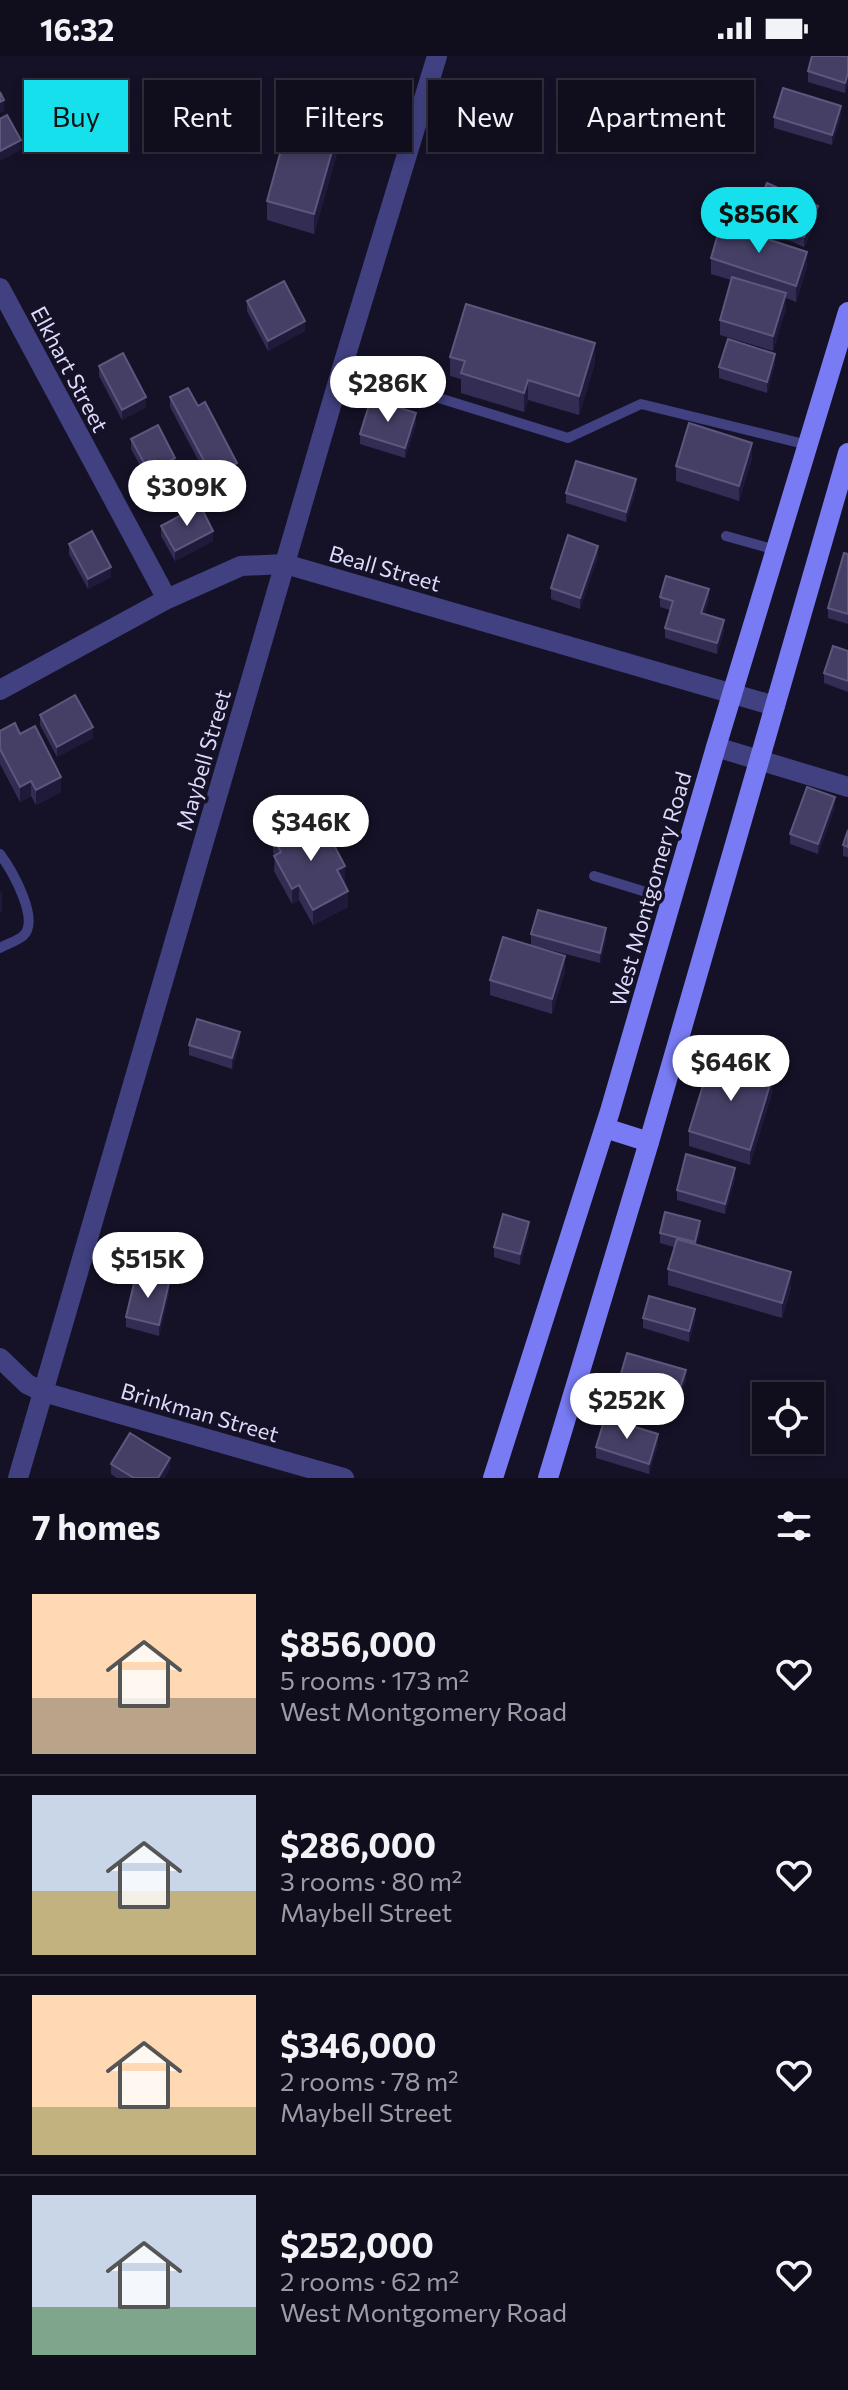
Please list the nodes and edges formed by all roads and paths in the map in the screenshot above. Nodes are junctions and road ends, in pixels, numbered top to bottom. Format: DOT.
graph roads {
  1 [pos="437,56"];
  2 [pos="0,288"];
  3 [pos="848,312"];
  4 [pos="841,361"];
  5 [pos="342,368"];
  6 [pos="808,445"];
  7 [pos="848,453"];
  8 [pos="726,536"];
  9 [pos="776,550"];
  10 [pos="285,564"];
  11 [pos="167,599"];
  12 [pos="0,690"];
  13 [pos="732,694"];
  14 [pos="775,706"];
  15 [pos="716,747"];
  16 [pos="760,761"];
  17 [pos="848,787"];
  18 [pos="0,854"];
  19 [pos="594,876"];
  20 [pos="672,900"];
  21 [pos="0,948"];
  22 [pos="605,1128"];
  23 [pos="649,1142"];
  24 [pos="0,1358"];
  25 [pos="43,1392"];
  26 [pos="18,1478"];
  27 [pos="344,1478"];
  28 [pos="493,1478"];
  29 [pos="548,1478"];
  1 -- 5 [label="street, Maybell Street"];
  2 -- 11 [label="street, Elkhart Street"];
  3 -- 4 [label="main road, West Montgomery Road"];
  4 -- 6 [label="main road, West Montgomery Road"];
  5 -- 6 [label="lane"];
  5 -- 10 [label="street, Maybell Street"];
  6 -- 9 [label="main road, West Montgomery Road"];
  7 -- 14 [label="main road"];
  8 -- 9 [label="lane"];
  9 -- 13 [label="main road, West Montgomery Road"];
  10 -- 11 [label="street, Beall Street"];
  10 -- 13 [label="street, Beall Street"];
  10 -- 25 [label="street, Maybell Street"];
  11 -- 12 [label="street, Beall Street"];
  13 -- 14 [label="street, Beall Street"];
  13 -- 15 [label="main road, West Montgomery Road"];
  14 -- 16 [label="main road"];
  15 -- 16 [label="street"];
  15 -- 20 [label="main road, West Montgomery Road"];
  16 -- 17 [label="street"];
  16 -- 23 [label="main road"];
  18 -- 21 [label="lane"];
  19 -- 20 [label="lane"];
  20 -- 22 [label="main road, West Montgomery Road"];
  22 -- 23 [label="main road"];
  22 -- 28 [label="main road, West Montgomery Road"];
  23 -- 29 [label="main road"];
  24 -- 25 [label="street"];
  25 -- 26 [label="street, Maybell Street"];
  25 -- 27 [label="street, Brinkman Street"];
}
